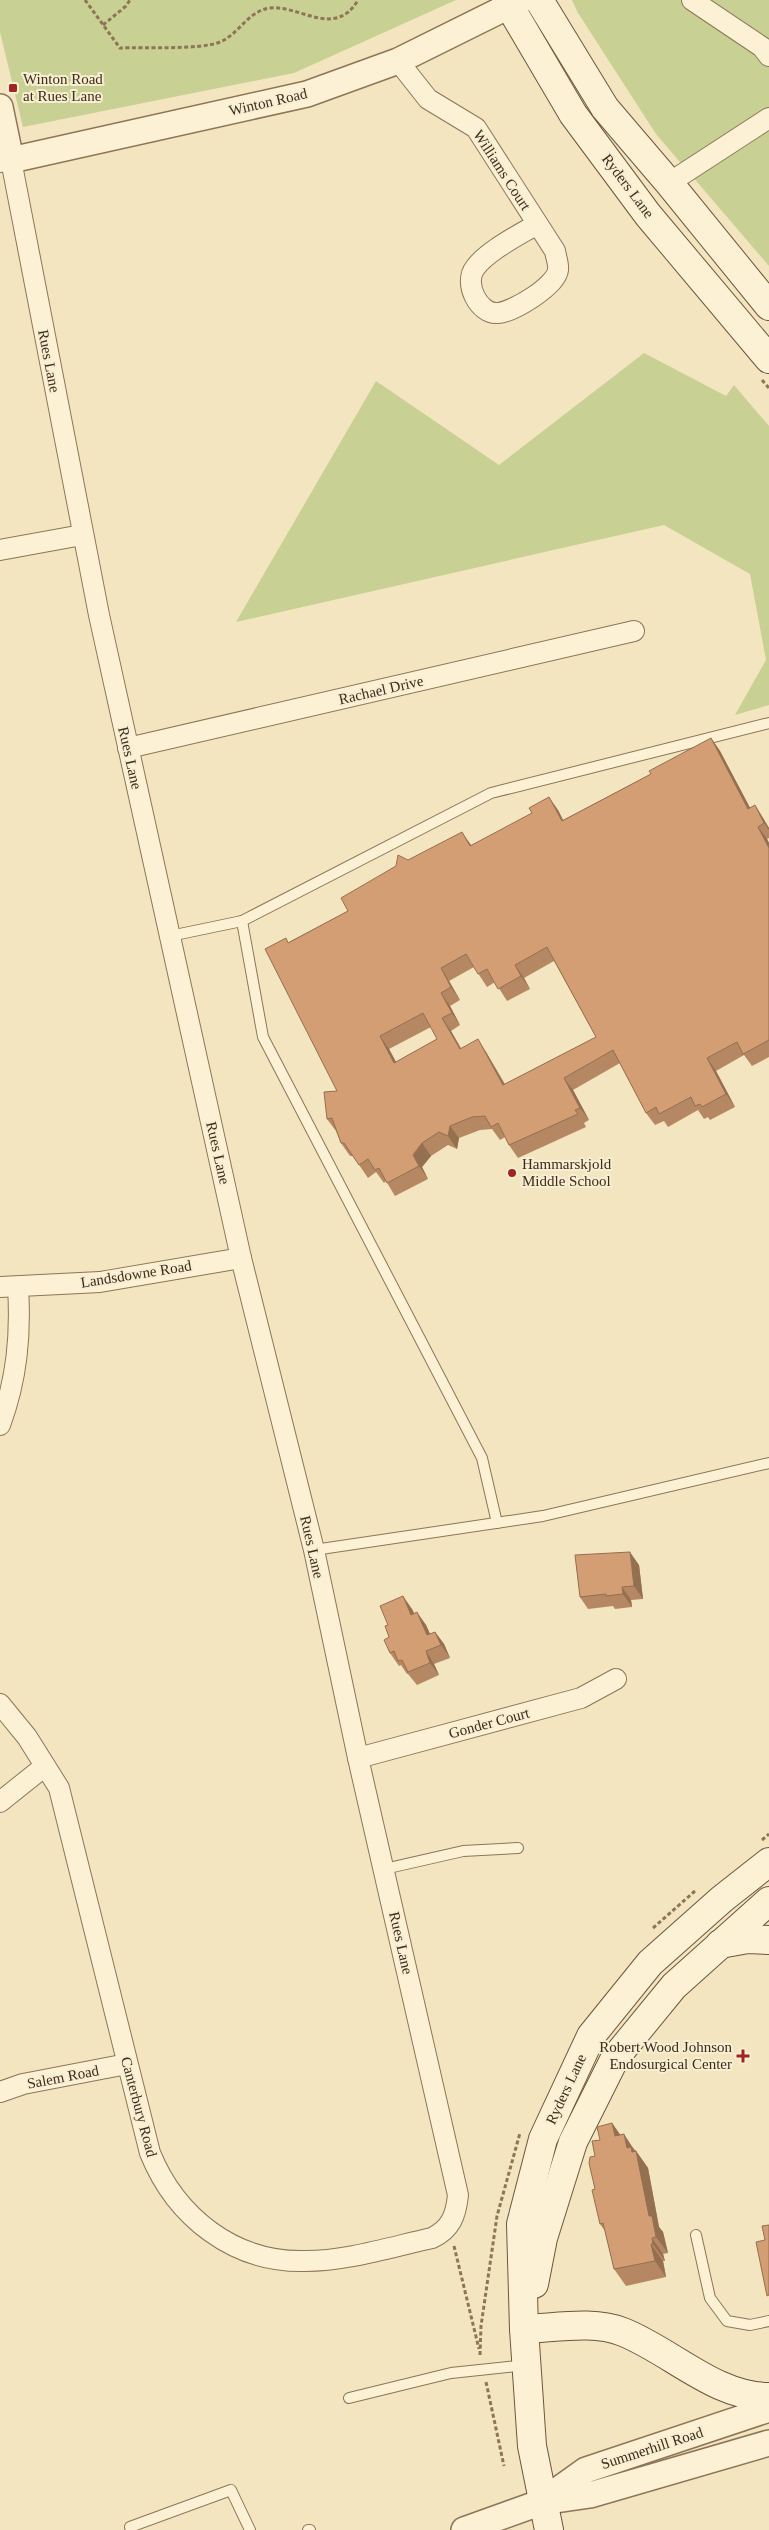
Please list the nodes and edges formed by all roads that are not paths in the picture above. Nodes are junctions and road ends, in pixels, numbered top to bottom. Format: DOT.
graph roads {
  1 [pos="539,0"];
  2 [pos="697,1"];
  3 [pos="512,2"];
  4 [pos="769,56"];
  5 [pos="398,61"];
  6 [pos="0,107"];
  7 [pos="769,118"];
  8 [pos="6,161"];
  9 [pos="669,183"];
  10 [pos="537,224"];
  11 [pos="769,306"];
  12 [pos="769,359"];
  13 [pos="82,535"];
  14 [pos="0,550"];
  15 [pos="634,631"];
  16 [pos="769,723"];
  17 [pos="128,748"];
  18 [pos="242,921"];
  19 [pos="170,936"];
  20 [pos="241,1258"];
  21 [pos="9,1287"];
  22 [pos="0,1425"];
  23 [pos="769,1463"];
  24 [pos="497,1523"];
  25 [pos="314,1550"];
  26 [pos="616,1679"];
  27 [pos="0,1704"];
  28 [pos="358,1758"];
  29 [pos="45,1766"];
  30 [pos="0,1802"];
  31 [pos="518,1848"];
  32 [pos="769,1862"];
  33 [pos="384,1869"];
  34 [pos="769,1901"];
  35 [pos="769,1940"];
  36 [pos="720,1944"];
  37 [pos="127,2064"];
  38 [pos="0,2092"];
  39 [pos="458,2195"];
  40 [pos="696,2235"];
  41 [pos="769,2321"];
  42 [pos="524,2329"];
  43 [pos="527,2365"];
  44 [pos="769,2397"];
  45 [pos="349,2398"];
  46 [pos="769,2409"];
  47 [pos="769,2443"];
  48 [pos="542,2502"];
  49 [pos="131,2530"];
  50 [pos="250,2530"];
  51 [pos="464,2530"];
  52 [pos="549,2530"];
  1 -- 9 [label="main road, Ryders Lane"];
  2 -- 4 [label="street"];
  3 -- 5 [label="street, Winton Road"];
  3 -- 12 [label="main road, Ryders Lane"];
  5 -- 8 [label="street, Winton Road"];
  5 -- 10 [label="street, Williams Court"];
  6 -- 8 [label="street, Rues Lane"];
  7 -- 9 [label="street"];
  8 -- 13 [label="street, Rues Lane"];
  9 -- 11 [label="main road, Ryders Lane"];
  10 -- 10 [label="street, Williams Court"];
  13 -- 14 [label="street"];
  13 -- 17 [label="street, Rues Lane"];
  15 -- 17 [label="street, Rachael Drive"];
  16 -- 18 [label="lane"];
  17 -- 19 [label="street, Rues Lane"];
  18 -- 19 [label="lane"];
  18 -- 24 [label="lane"];
  19 -- 20 [label="street, Rues Lane"];
  20 -- 21 [label="street, Landsdowne Road"];
  20 -- 25 [label="street, Rues Lane"];
  21 -- 22 [label="street"];
  23 -- 24 [label="lane"];
  24 -- 25 [label="lane"];
  25 -- 28 [label="street, Rues Lane"];
  26 -- 28 [label="street, Gonder Court"];
  27 -- 29 [label="street, Canterbury Road"];
  28 -- 33 [label="street, Rues Lane"];
  29 -- 30 [label="street"];
  29 -- 37 [label="street, Canterbury Road"];
  31 -- 33 [label="lane"];
  32 -- 42 [label="main road, Ryders Lane"];
  33 -- 39 [label="street, Rues Lane"];
  34 -- 36 [label="main road, Ryders Lane"];
  35 -- 36 [label="main road"];
  36 -- 42 [label="main road, Ryders Lane"];
  37 -- 38 [label="street, Salem Road"];
  37 -- 39 [label="street, Canterbury Road"];
  40 -- 41 [label="lane"];
  42 -- 43 [label="main road, Ryders Lane"];
  42 -- 44 [label="main road"];
  43 -- 45 [label="lane"];
  43 -- 48 [label="main road, Ryders Lane"];
  46 -- 48 [label="street, Summerhill Road"];
  47 -- 48 [label="street, Summerhill Road"];
  48 -- 51 [label="street, Summerhill Road"];
  48 -- 52 [label="main road"];
  49 -- 50 [label="lane"];
}
